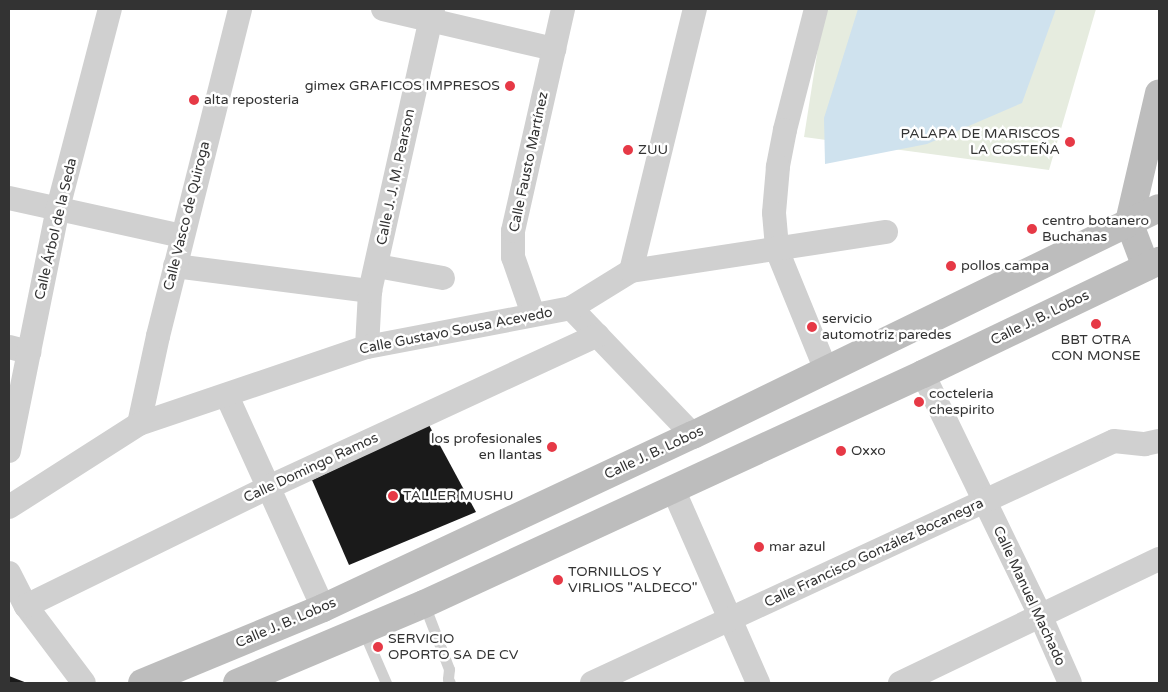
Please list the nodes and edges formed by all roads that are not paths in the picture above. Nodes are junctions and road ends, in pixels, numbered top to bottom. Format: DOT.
graph roads {
  1 [pos="110,9"];
  2 [pos="240,9"];
  3 [pos="383,9"];
  4 [pos="564,9"];
  5 [pos="695,9"];
  6 [pos="816,9"];
  7 [pos="431,15"];
  8 [pos="554,49"];
  9 [pos="1159,93"];
  10 [pos="9,198"];
  11 [pos="58,208"];
  12 [pos="1159,208"];
  13 [pos="1129,222"];
  14 [pos="886,232"];
  15 [pos="182,236"];
  16 [pos="777,250"];
  17 [pos="1153,264"];
  18 [pos="175,266"];
  19 [pos="376,266"];
  20 [pos="631,271"];
  21 [pos="443,278"];
  22 [pos="370,291"];
  23 [pos="571,308"];
  24 [pos="533,314"];
  25 [pos="598,335"];
  26 [pos="367,347"];
  27 [pos="19,349"];
  28 [pos="826,370"];
  29 [pos="923,374"];
  30 [pos="227,396"];
  31 [pos="139,424"];
  32 [pos="693,435"];
  33 [pos="1159,441"];
  34 [pos="9,451"];
  35 [pos="269,487"];
  36 [pos="673,489"];
  37 [pos="985,501"];
  38 [pos="9,507"];
  39 [pos="1159,560"];
  40 [pos="9,573"];
  41 [pos="424,604"];
  42 [pos="26,606"];
  43 [pos="323,608"];
  44 [pos="1040,614"];
  45 [pos="729,620"];
  46 [pos="363,630"];
  47 [pos="447,682"];
  48 [pos="84,683"];
  49 [pos="142,683"];
  50 [pos="237,683"];
  51 [pos="386,683"];
  52 [pos="592,683"];
  53 [pos="758,683"];
  54 [pos="900,683"];
  55 [pos="1070,683"];
  1 -- 11 [label="street, Calle Árbol de la Seda"];
  2 -- 15 [label="street, Calle Vasco de Quiroga"];
  3 -- 7 [label="street"];
  4 -- 8 [label="street, Calle Fausto Martínez"];
  5 -- 20 [label="street"];
  6 -- 16 [label="street"];
  7 -- 8 [label="street"];
  7 -- 19 [label="street, Calle J. J. M. Pearson"];
  8 -- 24 [label="street, Calle Fausto Martínez"];
  9 -- 13 [label="main road"];
  10 -- 11 [label="street"];
  11 -- 15 [label="street"];
  11 -- 27 [label="street, Calle Árbol de la Seda"];
  12 -- 13 [label="main road, Calle J. B. Lobos"];
  13 -- 17 [label="main road"];
  13 -- 28 [label="main road, Calle J. B. Lobos"];
  14 -- 16 [label="street, Calle Gustavo Sousa Acevedo"];
  15 -- 18 [label="street, Calle Vasco de Quiroga"];
  16 -- 20 [label="street, Calle Gustavo Sousa Acevedo"];
  16 -- 28 [label="street"];
  17 -- 29 [label="main road, Calle J. B. Lobos"];
  18 -- 22 [label="street"];
  18 -- 31 [label="street, Calle Vasco de Quiroga"];
  19 -- 21 [label="street"];
  19 -- 22 [label="street, Calle J. J. M. Pearson"];
  20 -- 23 [label="street, Calle Gustavo Sousa Acevedo"];
  22 -- 26 [label="street, Calle J. J. M. Pearson"];
  23 -- 24 [label="street, Calle Gustavo Sousa Acevedo"];
  23 -- 25 [label="street"];
  24 -- 26 [label="street, Calle Gustavo Sousa Acevedo"];
  25 -- 32 [label="street"];
  25 -- 35 [label="street, Calle Domingo Ramos"];
  26 -- 30 [label="street, Calle Gustavo Sousa Acevedo"];
  27 -- 34 [label="street, Calle Árbol de la Seda"];
  28 -- 32 [label="main road, Calle J. B. Lobos"];
  29 -- 36 [label="main road, Calle J. B. Lobos"];
  29 -- 37 [label="street, Calle Manuel Machado"];
  30 -- 31 [label="street, Calle Gustavo Sousa Acevedo"];
  30 -- 35 [label="street"];
  31 -- 38 [label="street, Calle Gustavo Sousa Acevedo"];
  32 -- 43 [label="main road, Calle J. B. Lobos"];
  33 -- 37 [label="street, Calle Francisco González Bocanegra"];
  35 -- 42 [label="street, Calle Domingo Ramos"];
  35 -- 43 [label="street"];
  36 -- 41 [label="main road, Calle J. B. Lobos"];
  36 -- 45 [label="street"];
  37 -- 44 [label="street, Calle Manuel Machado"];
  37 -- 45 [label="street, Calle Francisco González Bocanegra"];
  39 -- 44 [label="street"];
  40 -- 42 [label="street"];
  41 -- 46 [label="main road, Calle J. B. Lobos"];
  41 -- 47 [label="lane"];
  42 -- 48 [label="street"];
  43 -- 49 [label="main road, Calle J. B. Lobos"];
  44 -- 54 [label="street"];
  44 -- 55 [label="street, Calle Manuel Machado"];
  45 -- 52 [label="street, Calle Francisco González Bocanegra"];
  45 -- 53 [label="street"];
  46 -- 50 [label="main road, Calle J. B. Lobos"];
  46 -- 51 [label="lane"];
}
